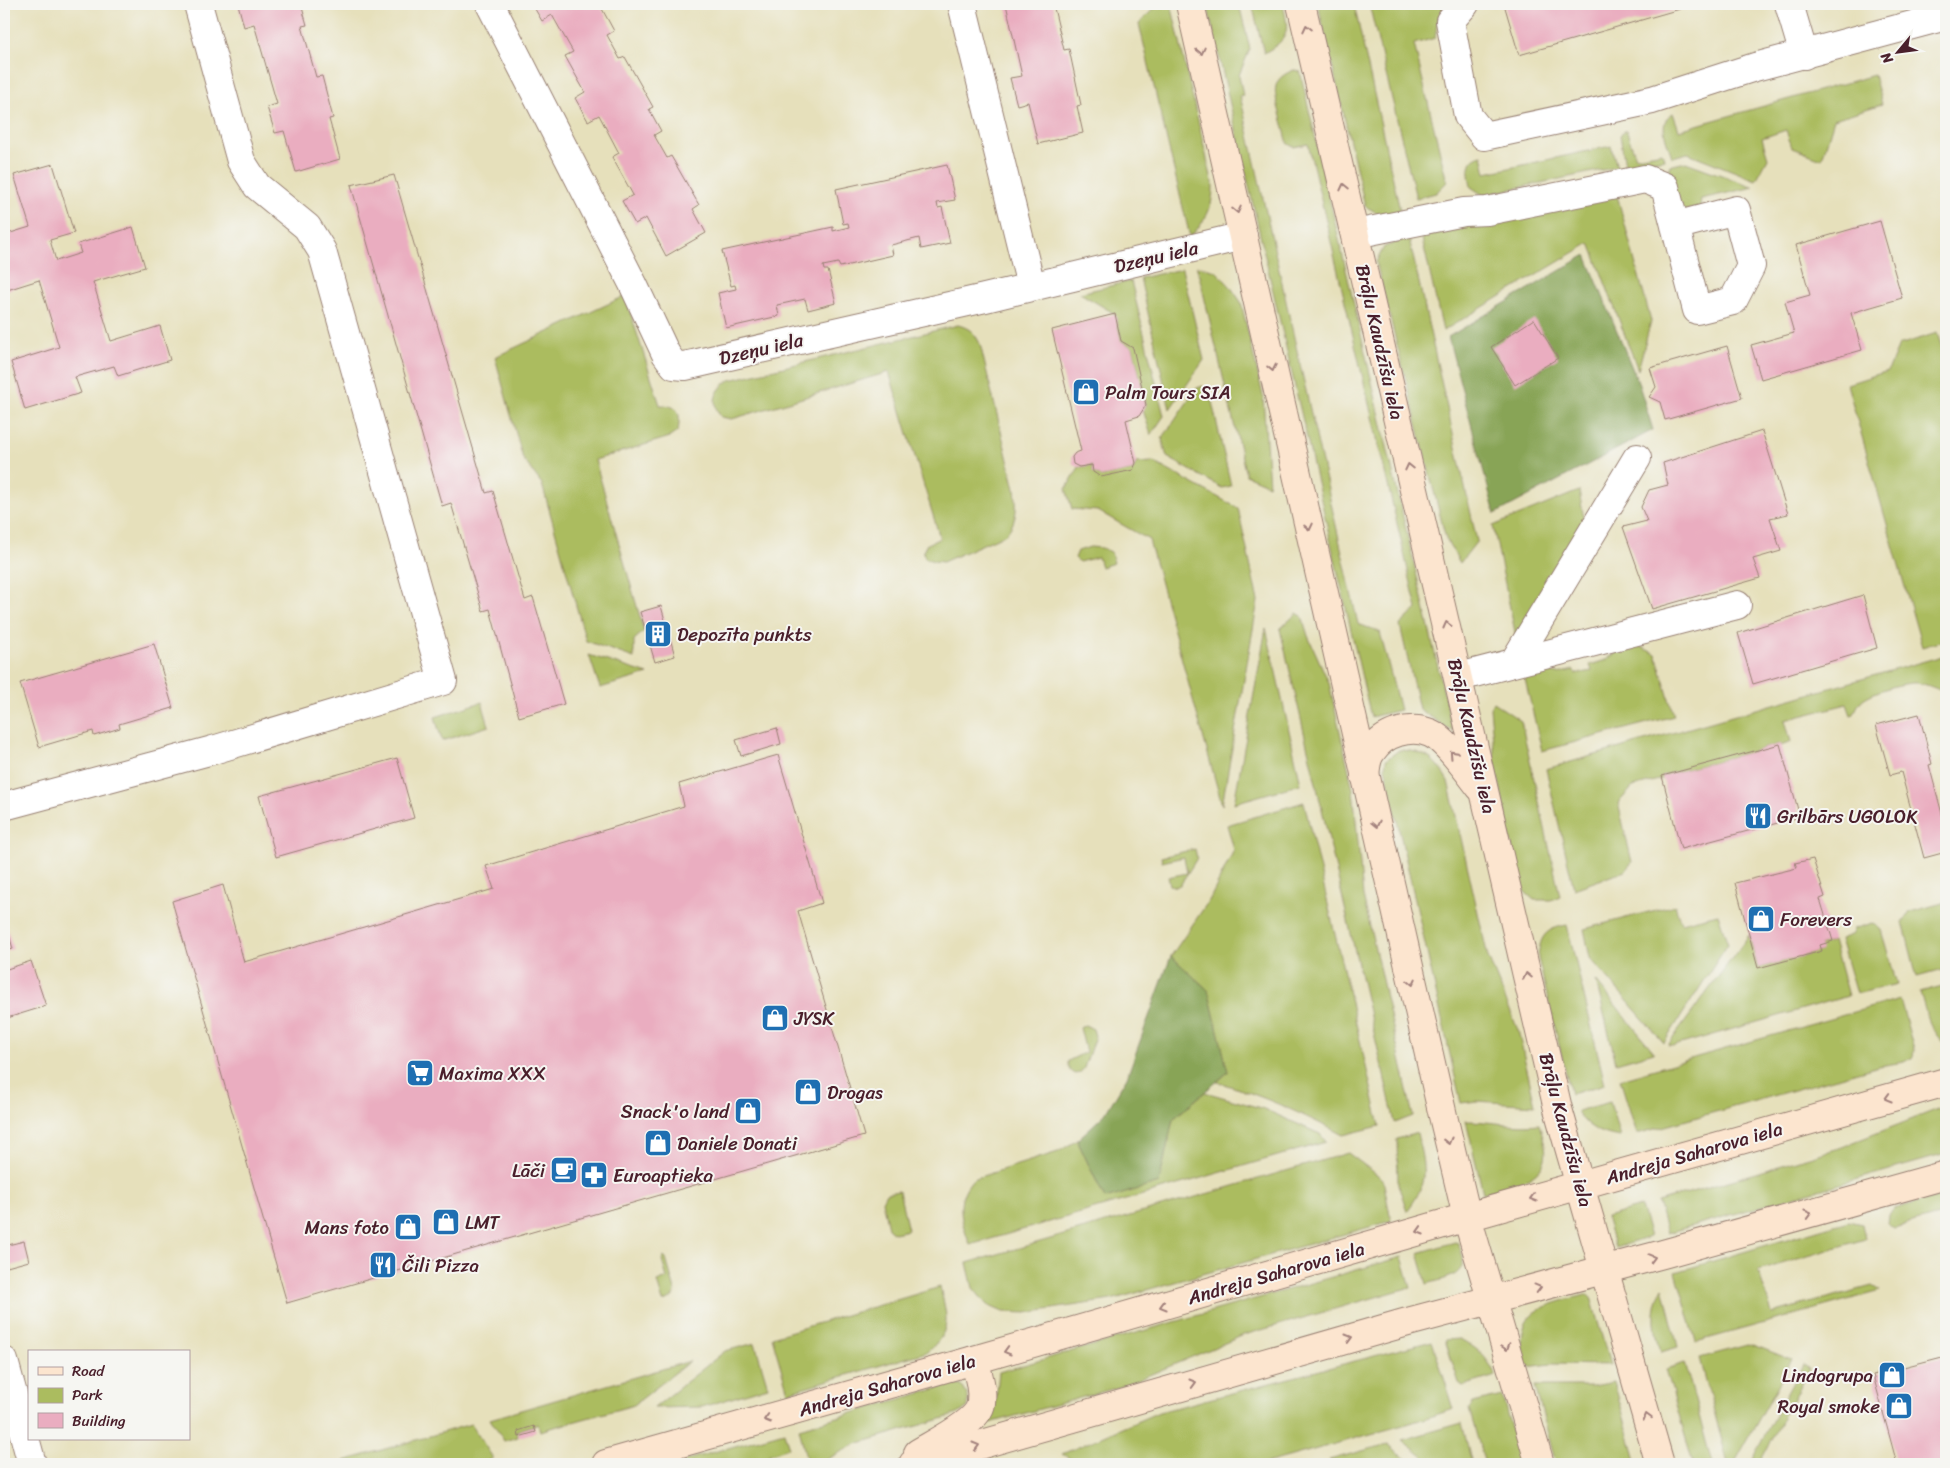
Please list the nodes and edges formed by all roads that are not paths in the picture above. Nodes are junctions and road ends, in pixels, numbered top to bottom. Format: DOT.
graph roads {
  1 [pos="198,4"];
  2 [pos="490,4"];
  3 [pos="962,4"];
  4 [pos="1190,4"];
  5 [pos="1302,4"];
  6 [pos="1465,4"];
  7 [pos="1788,4"];
  8 [pos="1946,16"];
  9 [pos="1804,54"];
  10 [pos="1675,226"];
  11 [pos="1355,234"];
  12 [pos="1243,236"];
  13 [pos="1031,286"];
  14 [pos="1637,458"];
  15 [pos="1736,605"];
  16 [pos="1514,662"];
  17 [pos="1459,677"];
  18 [pos="1366,776"];
  19 [pos="1484,792"];
  20 [pos="5,799"];
  21 [pos="1946,1082"];
  22 [pos="1946,1175"];
  23 [pos="1580,1185"];
  24 [pos="1467,1217"];
  25 [pos="1604,1270"];
  26 [pos="1491,1300"];
  27 [pos="974,1360"];
  28 [pos="4,1362"];
  29 [pos="32,1464"];
  30 [pos="606,1464"];
  31 [pos="900,1464"];
  32 [pos="912,1464"];
  33 [pos="1540,1464"];
  34 [pos="1660,1464"];
  1 -- 20 [label="street"];
  2 -- 13 [label="street, Dzeņu iela"];
  3 -- 13 [label="street"];
  4 -- 12 [label="street, one-way"];
  11 -- 5 [label="street, Brāļu Kaudzīšu iela, one-way"];
  6 -- 9 [label="street"];
  7 -- 9 [label="street"];
  8 -- 9 [label="street"];
  10 -- 11 [label="street"];
  17 -- 11 [label="street, Brāļu Kaudzīšu iela, one-way"];
  12 -- 13 [label="street, Dzeņu iela"];
  12 -- 18 [label="street, one-way"];
  14 -- 16 [label="street"];
  15 -- 16 [label="street"];
  16 -- 17 [label="street"];
  17 -- 19 [label="street, Brāļu Kaudzīšu iela"];
  19 -- 18 [label="street, one-way"];
  18 -- 24 [label="street, one-way"];
  23 -- 19 [label="street, Brāļu Kaudzīšu iela, one-way"];
  21 -- 23 [label="street, Andreja Saharova iela, one-way"];
  25 -- 22 [label="street, one-way"];
  23 -- 24 [label="street, Andreja Saharova iela, one-way"];
  23 -- 25 [label="street, Brāļu Kaudzīšu iela"];
  24 -- 26 [label="street"];
  24 -- 27 [label="street, Andreja Saharova iela, one-way"];
  26 -- 25 [label="street, one-way"];
  34 -- 25 [label="street, Brāļu Kaudzīšu iela, one-way"];
  32 -- 26 [label="street, one-way"];
  26 -- 33 [label="street, one-way"];
  27 -- 30 [label="street, Andreja Saharova iela, one-way"];
  27 -- 31 [label="street"];
  28 -- 29 [label="street"];
}
